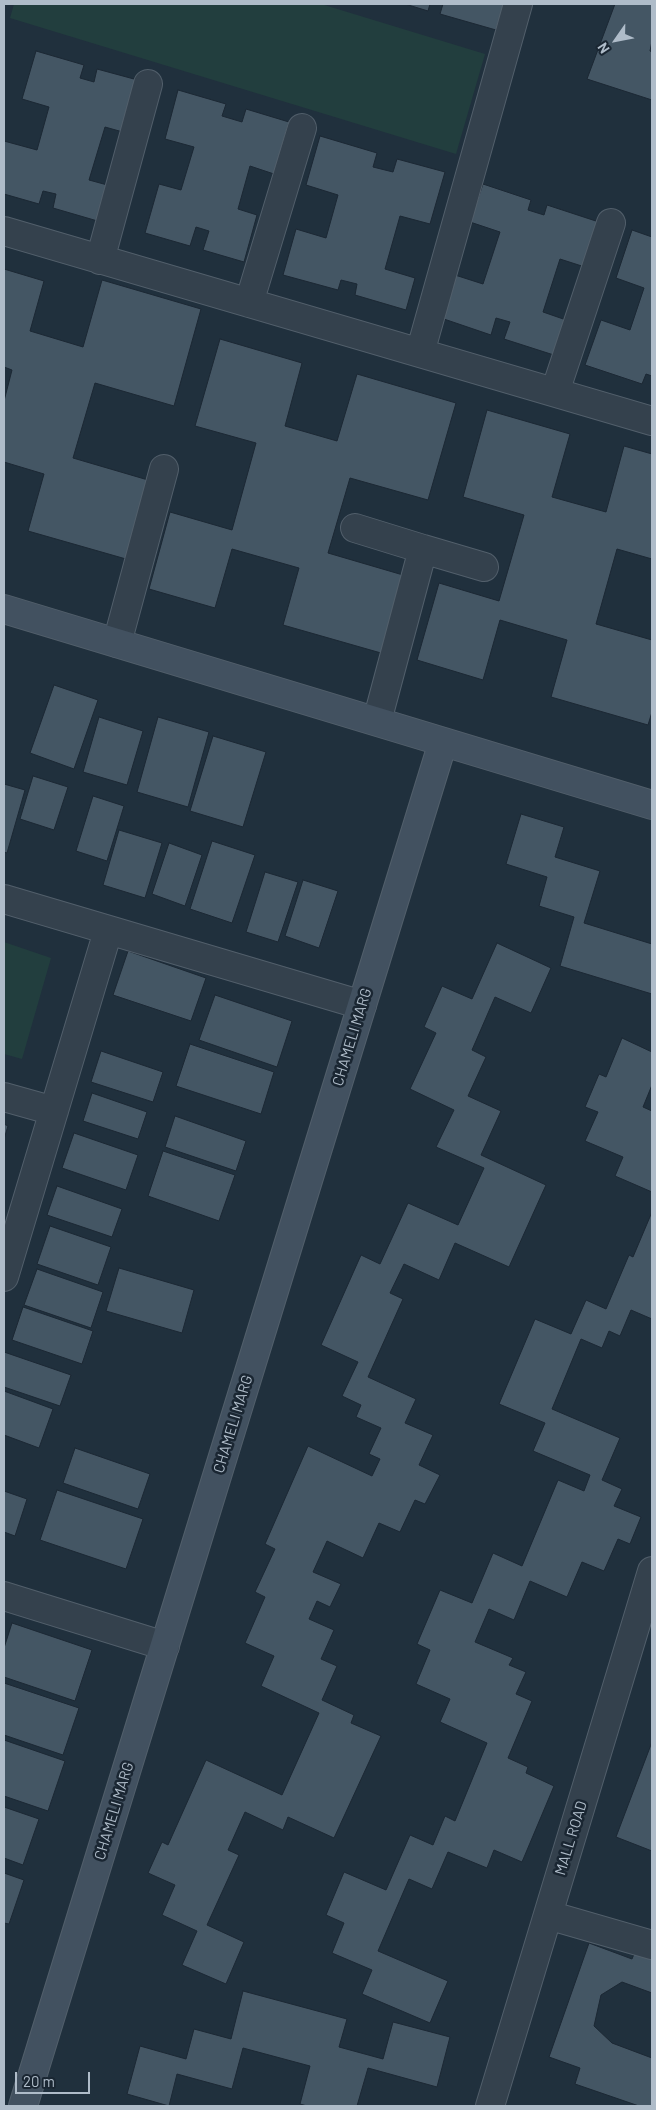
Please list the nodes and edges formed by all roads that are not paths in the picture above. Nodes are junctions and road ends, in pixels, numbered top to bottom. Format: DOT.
graph roads {
  1 [pos="518,4"];
  2 [pos="148,84"];
  3 [pos="302,128"];
  4 [pos="612,223"];
  5 [pos="4,232"];
  6 [pos="100,260"];
  7 [pos="249,303"];
  8 [pos="420,353"];
  9 [pos="554,392"];
  10 [pos="652,421"];
  11 [pos="164,470"];
  12 [pos="355,528"];
  13 [pos="424,549"];
  14 [pos="484,567"];
  15 [pos="4,609"];
  16 [pos="117,643"];
  17 [pos="377,722"];
  18 [pos="444,742"];
  19 [pos="652,805"];
  20 [pos="4,899"];
  21 [pos="108,931"];
  22 [pos="362,1005"];
  23 [pos="4,1097"];
  24 [pos="54,1111"];
  25 [pos="4,1277"];
  26 [pos="652,1571"];
  27 [pos="4,1596"];
  28 [pos="165,1646"];
  29 [pos="548,1915"];
  30 [pos="652,1945"];
  31 [pos="23,2106"];
  32 [pos="490,2106"];
  1 -- 8 [label="street"];
  2 -- 6 [label="street"];
  3 -- 7 [label="street"];
  4 -- 9 [label="street"];
  5 -- 6 [label="street"];
  6 -- 7 [label="street"];
  7 -- 8 [label="street"];
  8 -- 9 [label="street"];
  9 -- 10 [label="street"];
  11 -- 16 [label="street"];
  12 -- 13 [label="street"];
  13 -- 14 [label="street"];
  13 -- 17 [label="street"];
  15 -- 16 [label="street"];
  16 -- 17 [label="street"];
  17 -- 18 [label="street"];
  18 -- 19 [label="street"];
  18 -- 22 [label="street, CHAMELI MARG"];
  20 -- 21 [label="street"];
  21 -- 22 [label="street"];
  21 -- 24 [label="street"];
  22 -- 28 [label="street, CHAMELI MARG"];
  23 -- 24 [label="street"];
  24 -- 25 [label="street"];
  26 -- 29 [label="street, MALL ROAD"];
  27 -- 28 [label="street"];
  28 -- 31 [label="street, CHAMELI MARG"];
  29 -- 30 [label="street"];
  29 -- 32 [label="street, MALL ROAD"];
}
